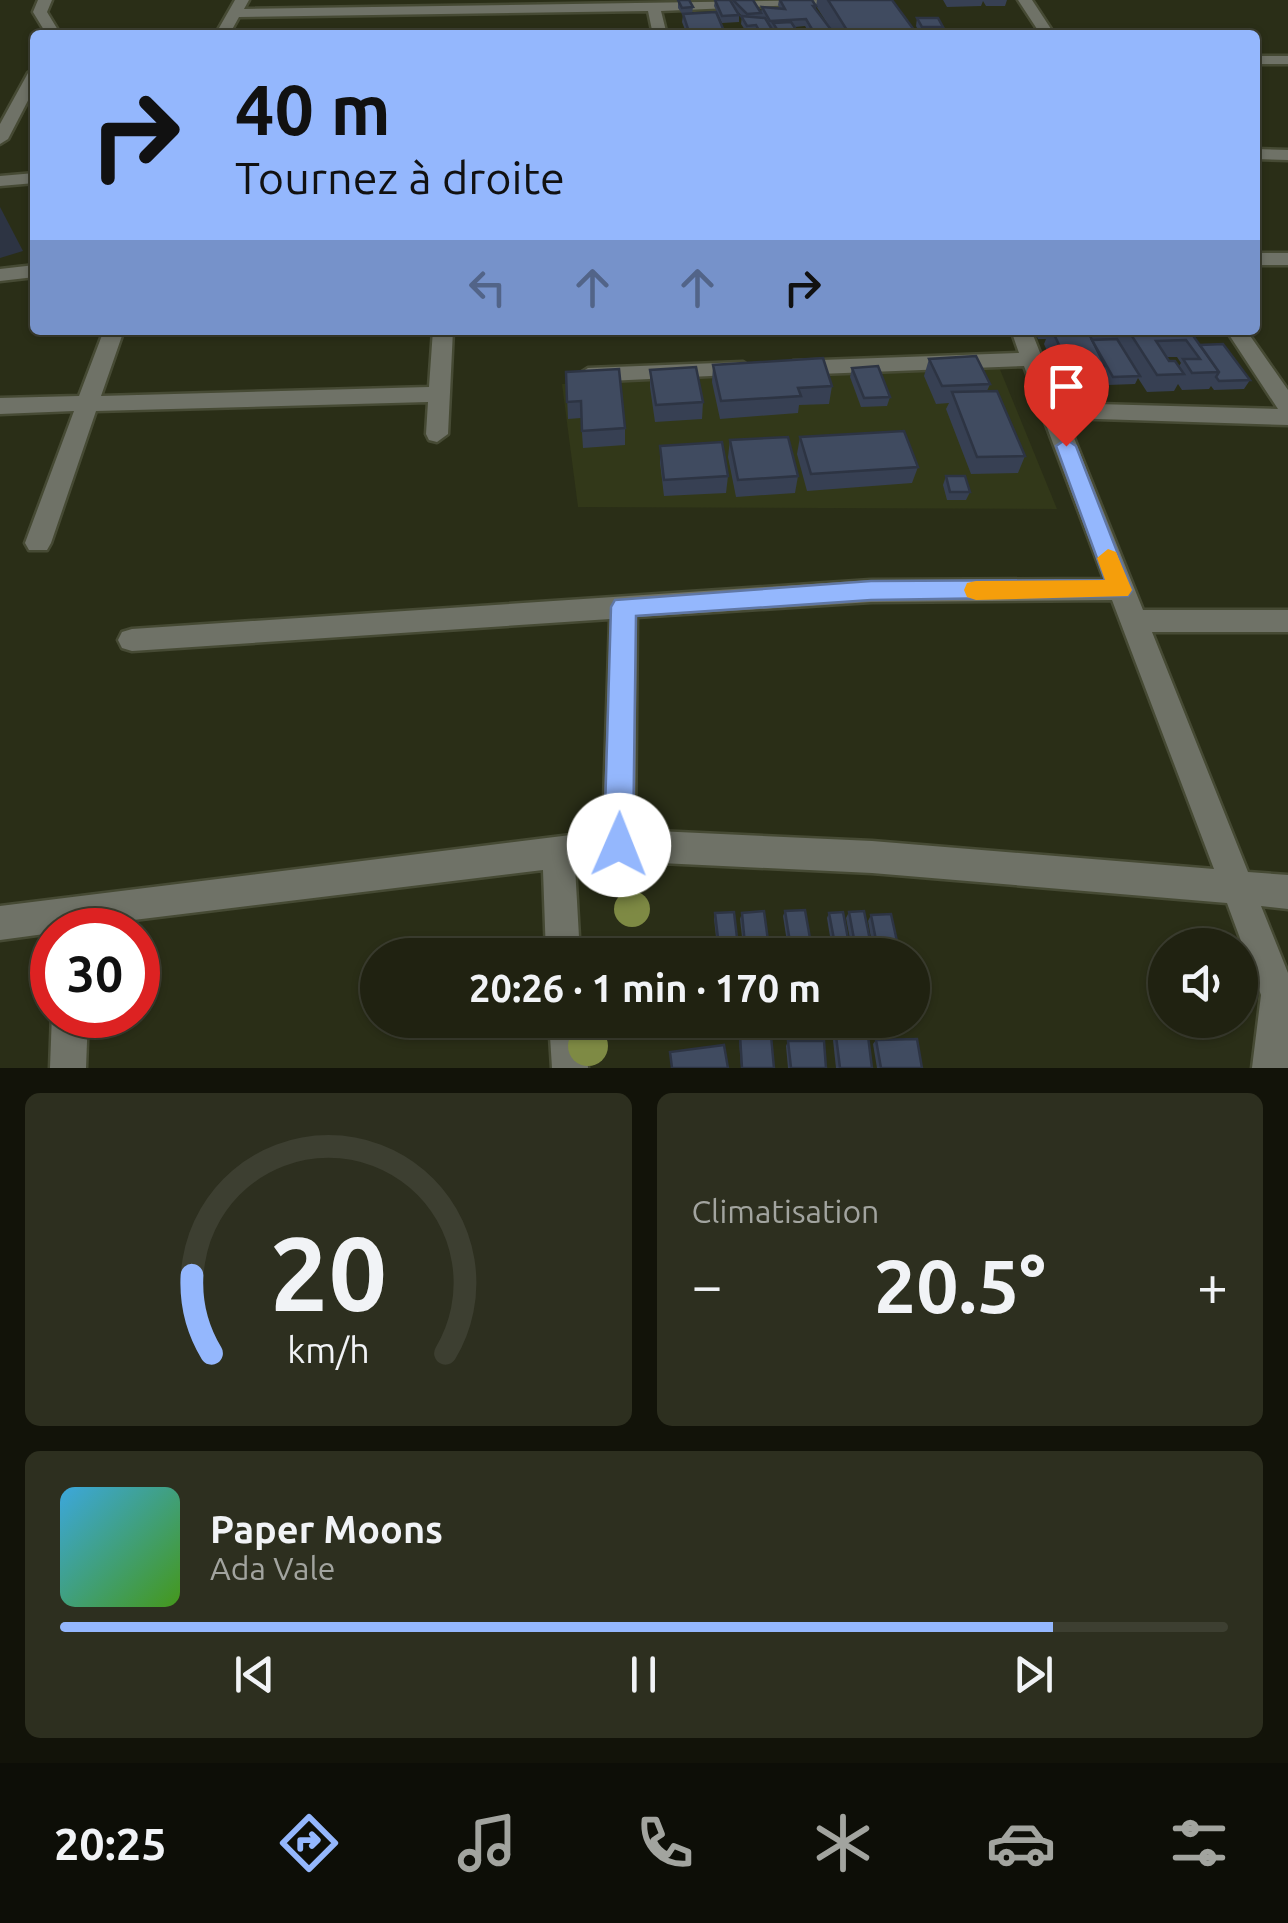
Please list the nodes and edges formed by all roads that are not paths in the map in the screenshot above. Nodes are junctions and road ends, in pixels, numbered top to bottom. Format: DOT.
graph roads {
  1 [pos="45,0"];
  2 [pos="242,0"];
  3 [pos="821,0"];
  4 [pos="1025,0"];
  5 [pos="653,3"];
  6 [pos="450,11"];
  7 [pos="232,13"];
  8 [pos="51,30"];
  9 [pos="224,30"];
  10 [pos="659,30"];
  11 [pos="1045,30"];
  12 [pos="1260,60"];
  13 [pos="1288,60"];
  14 [pos="28,85"];
  15 [pos="0,140"];
  16 [pos="1260,154"];
  17 [pos="1288,155"];
  18 [pos="30,178"];
  19 [pos="0,181"];
  20 [pos="1260,259"];
  21 [pos="1288,259"];
  22 [pos="30,271"];
  23 [pos="0,275"];
  24 [pos="112,335"];
  25 [pos="443,335"];
  26 [pos="1024,335"];
  27 [pos="1239,335"];
  28 [pos="1033,360"];
  29 [pos="585,375"];
  30 [pos="439,394"];
  31 [pos="89,404"];
  32 [pos="0,406"];
  33 [pos="1288,407"];
  34 [pos="1052,410"];
  35 [pos="1288,417"];
  36 [pos="436,434"];
  37 [pos="38,543"];
  38 [pos="1120,590"];
  39 [pos="624,607"];
  40 [pos="1132,621"];
  41 [pos="1288,621"];
  42 [pos="132,640"];
  43 [pos="619,845"];
  44 [pos="558,853"];
  45 [pos="1239,886"];
  46 [pos="1288,892"];
  47 [pos="160,910"];
  48 [pos="0,923"];
  49 [pos="30,923"];
  50 [pos="562,938"];
  51 [pos="69,1038"];
  52 [pos="568,1038"];
  53 [pos="68,1068"];
  54 [pos="570,1068"];
  55 [pos="1270,1068"];
  1 -- 8 [label="street"];
  2 -- 7 [label="street"];
  3 -- 5 [label="street"];
  4 -- 11 [label="street"];
  5 -- 6 [label="street"];
  5 -- 10 [label="street"];
  6 -- 7 [label="street"];
  7 -- 9 [label="street"];
  12 -- 13 [label="street"];
  14 -- 15 [label="street"];
  16 -- 17 [label="street"];
  18 -- 19 [label="street"];
  20 -- 21 [label="street"];
  22 -- 23 [label="street"];
  24 -- 31 [label="street"];
  25 -- 30 [label="street"];
  26 -- 28 [label="street"];
  27 -- 33 [label="street"];
  28 -- 29 [label="street"];
  28 -- 34 [label="street"];
  30 -- 31 [label="street"];
  30 -- 36 [label="street"];
  31 -- 32 [label="street"];
  31 -- 37 [label="street"];
  34 -- 35 [label="street"];
  34 -- 38 [label="street"];
  38 -- 39 [label="street"];
  38 -- 40 [label="street"];
  39 -- 42 [label="street"];
  39 -- 43 [label="street"];
  40 -- 41 [label="street"];
  40 -- 45 [label="street"];
  43 -- 44 [label="street"];
  43 -- 45 [label="street"];
  44 -- 47 [label="street"];
  44 -- 50 [label="street"];
  45 -- 46 [label="street"];
  45 -- 55 [label="street"];
  48 -- 49 [label="street"];
  51 -- 53 [label="street"];
  52 -- 54 [label="street"];
}
